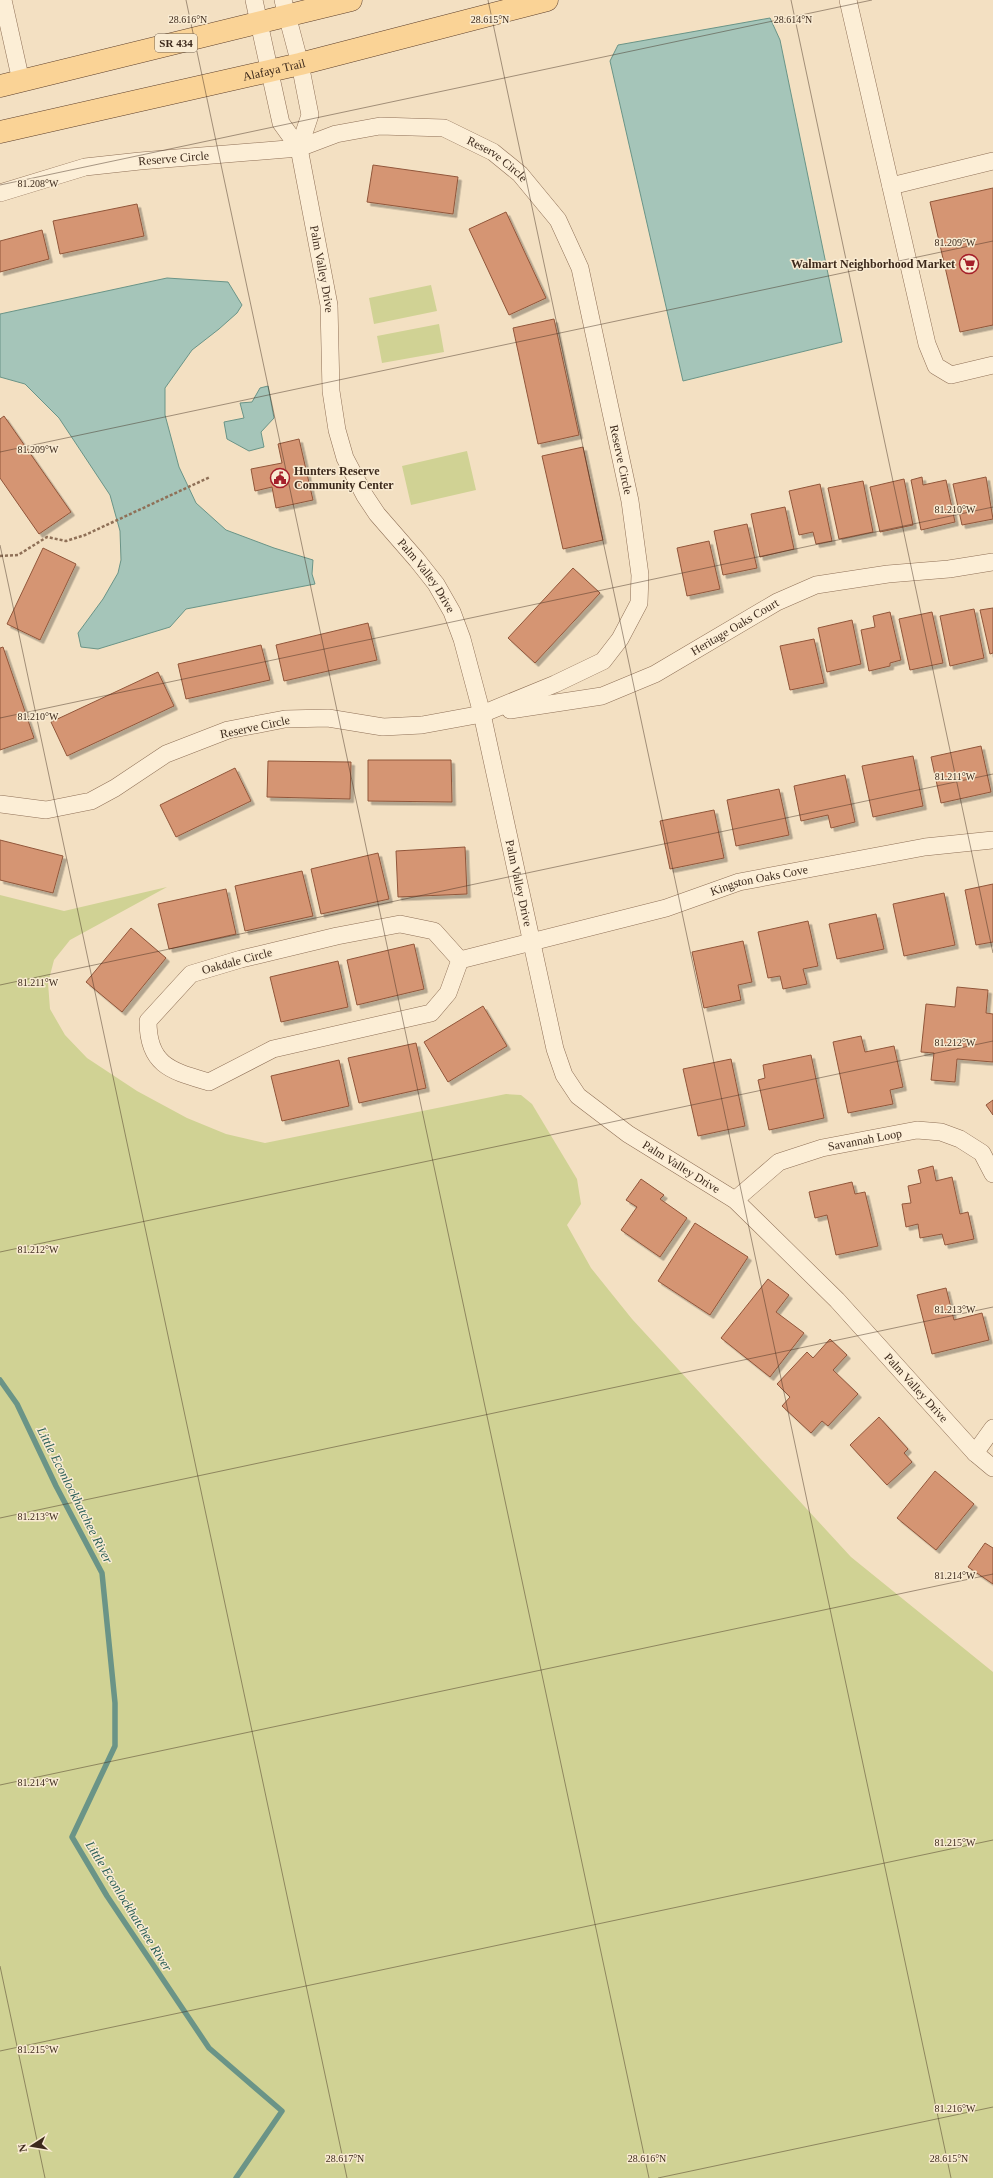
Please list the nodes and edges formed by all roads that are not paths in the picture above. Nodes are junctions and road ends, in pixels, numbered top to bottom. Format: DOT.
graph roads {
  1 [pos="3,0"];
  2 [pos="254,0"];
  3 [pos="351,0"];
  4 [pos="547,0"];
  5 [pos="848,0"];
  6 [pos="285,8"];
  7 [pos="258,22"];
  8 [pos="300,64"];
  9 [pos="270,71"];
  10 [pos="21,81"];
  11 [pos="0,86"];
  12 [pos="0,132"];
  13 [pos="299,148"];
  14 [pos="993,161"];
  15 [pos="891,186"];
  16 [pos="0,193"];
  17 [pos="993,365"];
  18 [pos="993,562"];
  19 [pos="482,714"];
  20 [pos="0,804"];
  21 [pos="993,840"];
  22 [pos="531,940"];
  23 [pos="460,960"];
  24 [pos="993,1174"];
  25 [pos="735,1200"];
  26 [pos="993,1428"];
  27 [pos="975,1453"];
  28 [pos="993,1468"];
  1 -- 10 [label="street"];
  2 -- 7 [label="street, Palm Valley Drive"];
  3 -- 6 [label="main road, SR 434"];
  4 -- 8 [label="main road, Alafaya Trail"];
  5 -- 15 [label="street"];
  6 -- 7 [label="main road, SR 434"];
  6 -- 8 [label="street, Palm Valley Drive"];
  7 -- 9 [label="street, Palm Valley Drive"];
  7 -- 10 [label="main road, SR 434"];
  8 -- 9 [label="main road, Alafaya Trail"];
  8 -- 13 [label="street, Palm Valley Drive"];
  9 -- 12 [label="main road, Alafaya Trail"];
  9 -- 13 [label="street, Palm Valley Drive"];
  10 -- 11 [label="main road, SR 434"];
  13 -- 16 [label="street, Reserve Circle"];
  13 -- 19 [label="street, Palm Valley Drive"];
  13 -- 19 [label="street, Reserve Circle"];
  14 -- 15 [label="street"];
  15 -- 17 [label="street"];
  18 -- 19 [label="street, Heritage Oaks Court"];
  19 -- 20 [label="street, Reserve Circle"];
  19 -- 22 [label="street, Palm Valley Drive"];
  21 -- 22 [label="street, Kingston Oaks Cove"];
  22 -- 23 [label="street"];
  22 -- 25 [label="street, Palm Valley Drive"];
  23 -- 23 [label="street, Oakdale Circle"];
  24 -- 25 [label="street, Savannah Loop"];
  25 -- 27 [label="street, Palm Valley Drive"];
  26 -- 27 [label="street"];
  27 -- 28 [label="street, Palm Valley Drive"];
}
